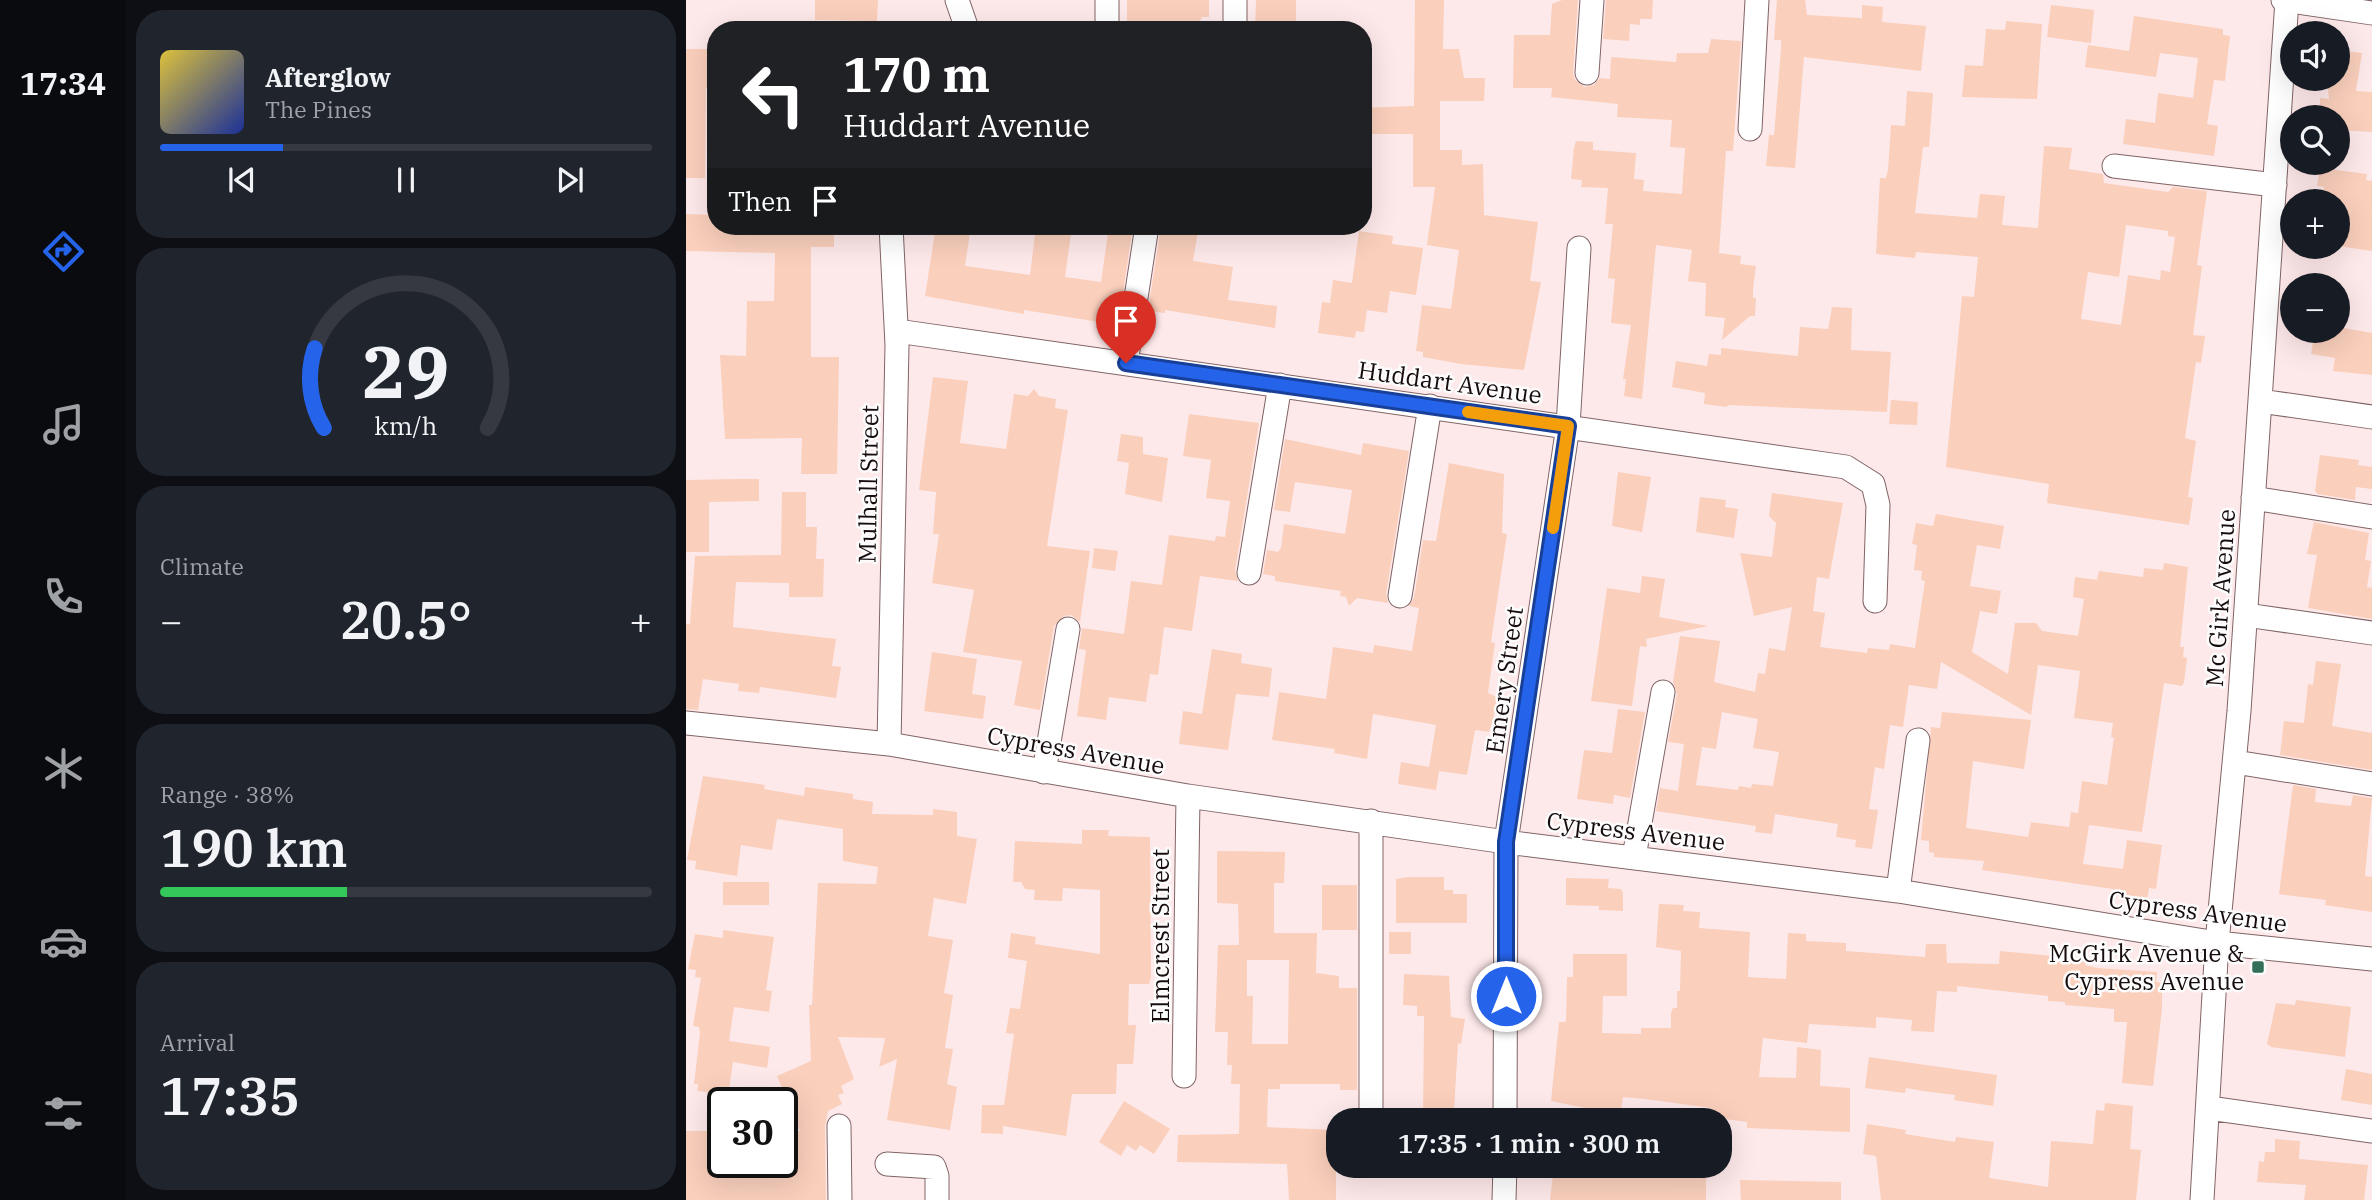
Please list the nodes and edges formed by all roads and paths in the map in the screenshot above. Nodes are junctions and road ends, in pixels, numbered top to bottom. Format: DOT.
graph roads {
  1 [pos="957,0"];
  2 [pos="1107,0"];
  3 [pos="1236,0"];
  4 [pos="1592,0"];
  5 [pos="1757,0"];
  6 [pos="2286,0"];
  7 [pos="2372,13"];
  8 [pos="964,21"];
  9 [pos="1107,21"];
  10 [pos="1235,21"];
  11 [pos="1587,73"];
  12 [pos="1750,129"];
  13 [pos="2114,166"];
  14 [pos="2274,185"];
  15 [pos="892,235"];
  16 [pos="1146,235"];
  17 [pos="1578,248"];
  18 [pos="897,331"];
  19 [pos="1126,363"];
  20 [pos="1280,385"];
  21 [pos="2260,401"];
  22 [pos="1430,406"];
  23 [pos="2372,417"];
  24 [pos="1568,426"];
  25 [pos="2253,498"];
  26 [pos="2372,517"];
  27 [pos="1249,573"];
  28 [pos="1400,596"];
  29 [pos="1875,601"];
  30 [pos="2246,615"];
  31 [pos="1068,629"];
  32 [pos="2372,633"];
  33 [pos="1662,692"];
  34 [pos="686,723"];
  35 [pos="1918,740"];
  36 [pos="889,744"];
  37 [pos="2235,762"];
  38 [pos="1044,772"];
  39 [pos="2372,784"];
  40 [pos="1188,796"];
  41 [pos="1371,821"];
  42 [pos="1506,842"];
  43 [pos="1634,858"];
  44 [pos="1898,891"];
  45 [pos="2217,943"];
  46 [pos="2372,959"];
  47 [pos="1184,1076"];
  48 [pos="1371,1108"];
  49 [pos="1505,1108"];
  50 [pos="2209,1108"];
  51 [pos="839,1126"];
  52 [pos="2372,1131"];
  53 [pos="887,1164"];
  54 [pos="1504,1178"];
  55 [pos="840,1200"];
  56 [pos="937,1200"];
  57 [pos="1504,1200"];
  58 [pos="2202,1200"];
  1 -- 8 [label="street"];
  2 -- 9 [label="street"];
  3 -- 10 [label="street"];
  4 -- 11 [label="street"];
  5 -- 12 [label="street"];
  6 -- 7 [label="street"];
  6 -- 14 [label="street, Mc Girk Avenue"];
  13 -- 14 [label="street"];
  14 -- 21 [label="street, Mc Girk Avenue"];
  15 -- 18 [label="street, Mulhall Street"];
  16 -- 19 [label="street"];
  17 -- 24 [label="street, Emery Street"];
  18 -- 19 [label="street, Huddart Avenue"];
  18 -- 36 [label="street, Mulhall Street"];
  19 -- 20 [label="street, Huddart Avenue"];
  20 -- 22 [label="street, Huddart Avenue"];
  20 -- 27 [label="street"];
  21 -- 23 [label="street"];
  21 -- 25 [label="street, Mc Girk Avenue"];
  22 -- 24 [label="street, Huddart Avenue"];
  22 -- 28 [label="street"];
  24 -- 29 [label="street, Huddart Avenue"];
  24 -- 42 [label="street, Emery Street"];
  25 -- 26 [label="street"];
  25 -- 30 [label="street, Mc Girk Avenue"];
  30 -- 32 [label="street"];
  30 -- 37 [label="street, Mc Girk Avenue"];
  31 -- 38 [label="street"];
  33 -- 43 [label="street"];
  34 -- 36 [label="street, Cypress Avenue"];
  35 -- 44 [label="street"];
  36 -- 38 [label="street, Cypress Avenue"];
  37 -- 39 [label="street"];
  37 -- 45 [label="street, Mc Girk Avenue"];
  38 -- 40 [label="street, Cypress Avenue"];
  40 -- 41 [label="street, Cypress Avenue"];
  40 -- 47 [label="street, Elmcrest Street"];
  41 -- 42 [label="street, Cypress Avenue"];
  41 -- 48 [label="street"];
  42 -- 43 [label="street, Cypress Avenue"];
  42 -- 49 [label="street, Emery Street"];
  43 -- 44 [label="street, Cypress Avenue"];
  44 -- 45 [label="street, Cypress Avenue"];
  45 -- 46 [label="street, Cypress Avenue"];
  45 -- 50 [label="street, Mc Girk Avenue"];
  50 -- 52 [label="street"];
  50 -- 58 [label="street, Mc Girk Avenue"];
  51 -- 55 [label="street"];
  53 -- 56 [label="street"];
  54 -- 57 [label="street"];
}
